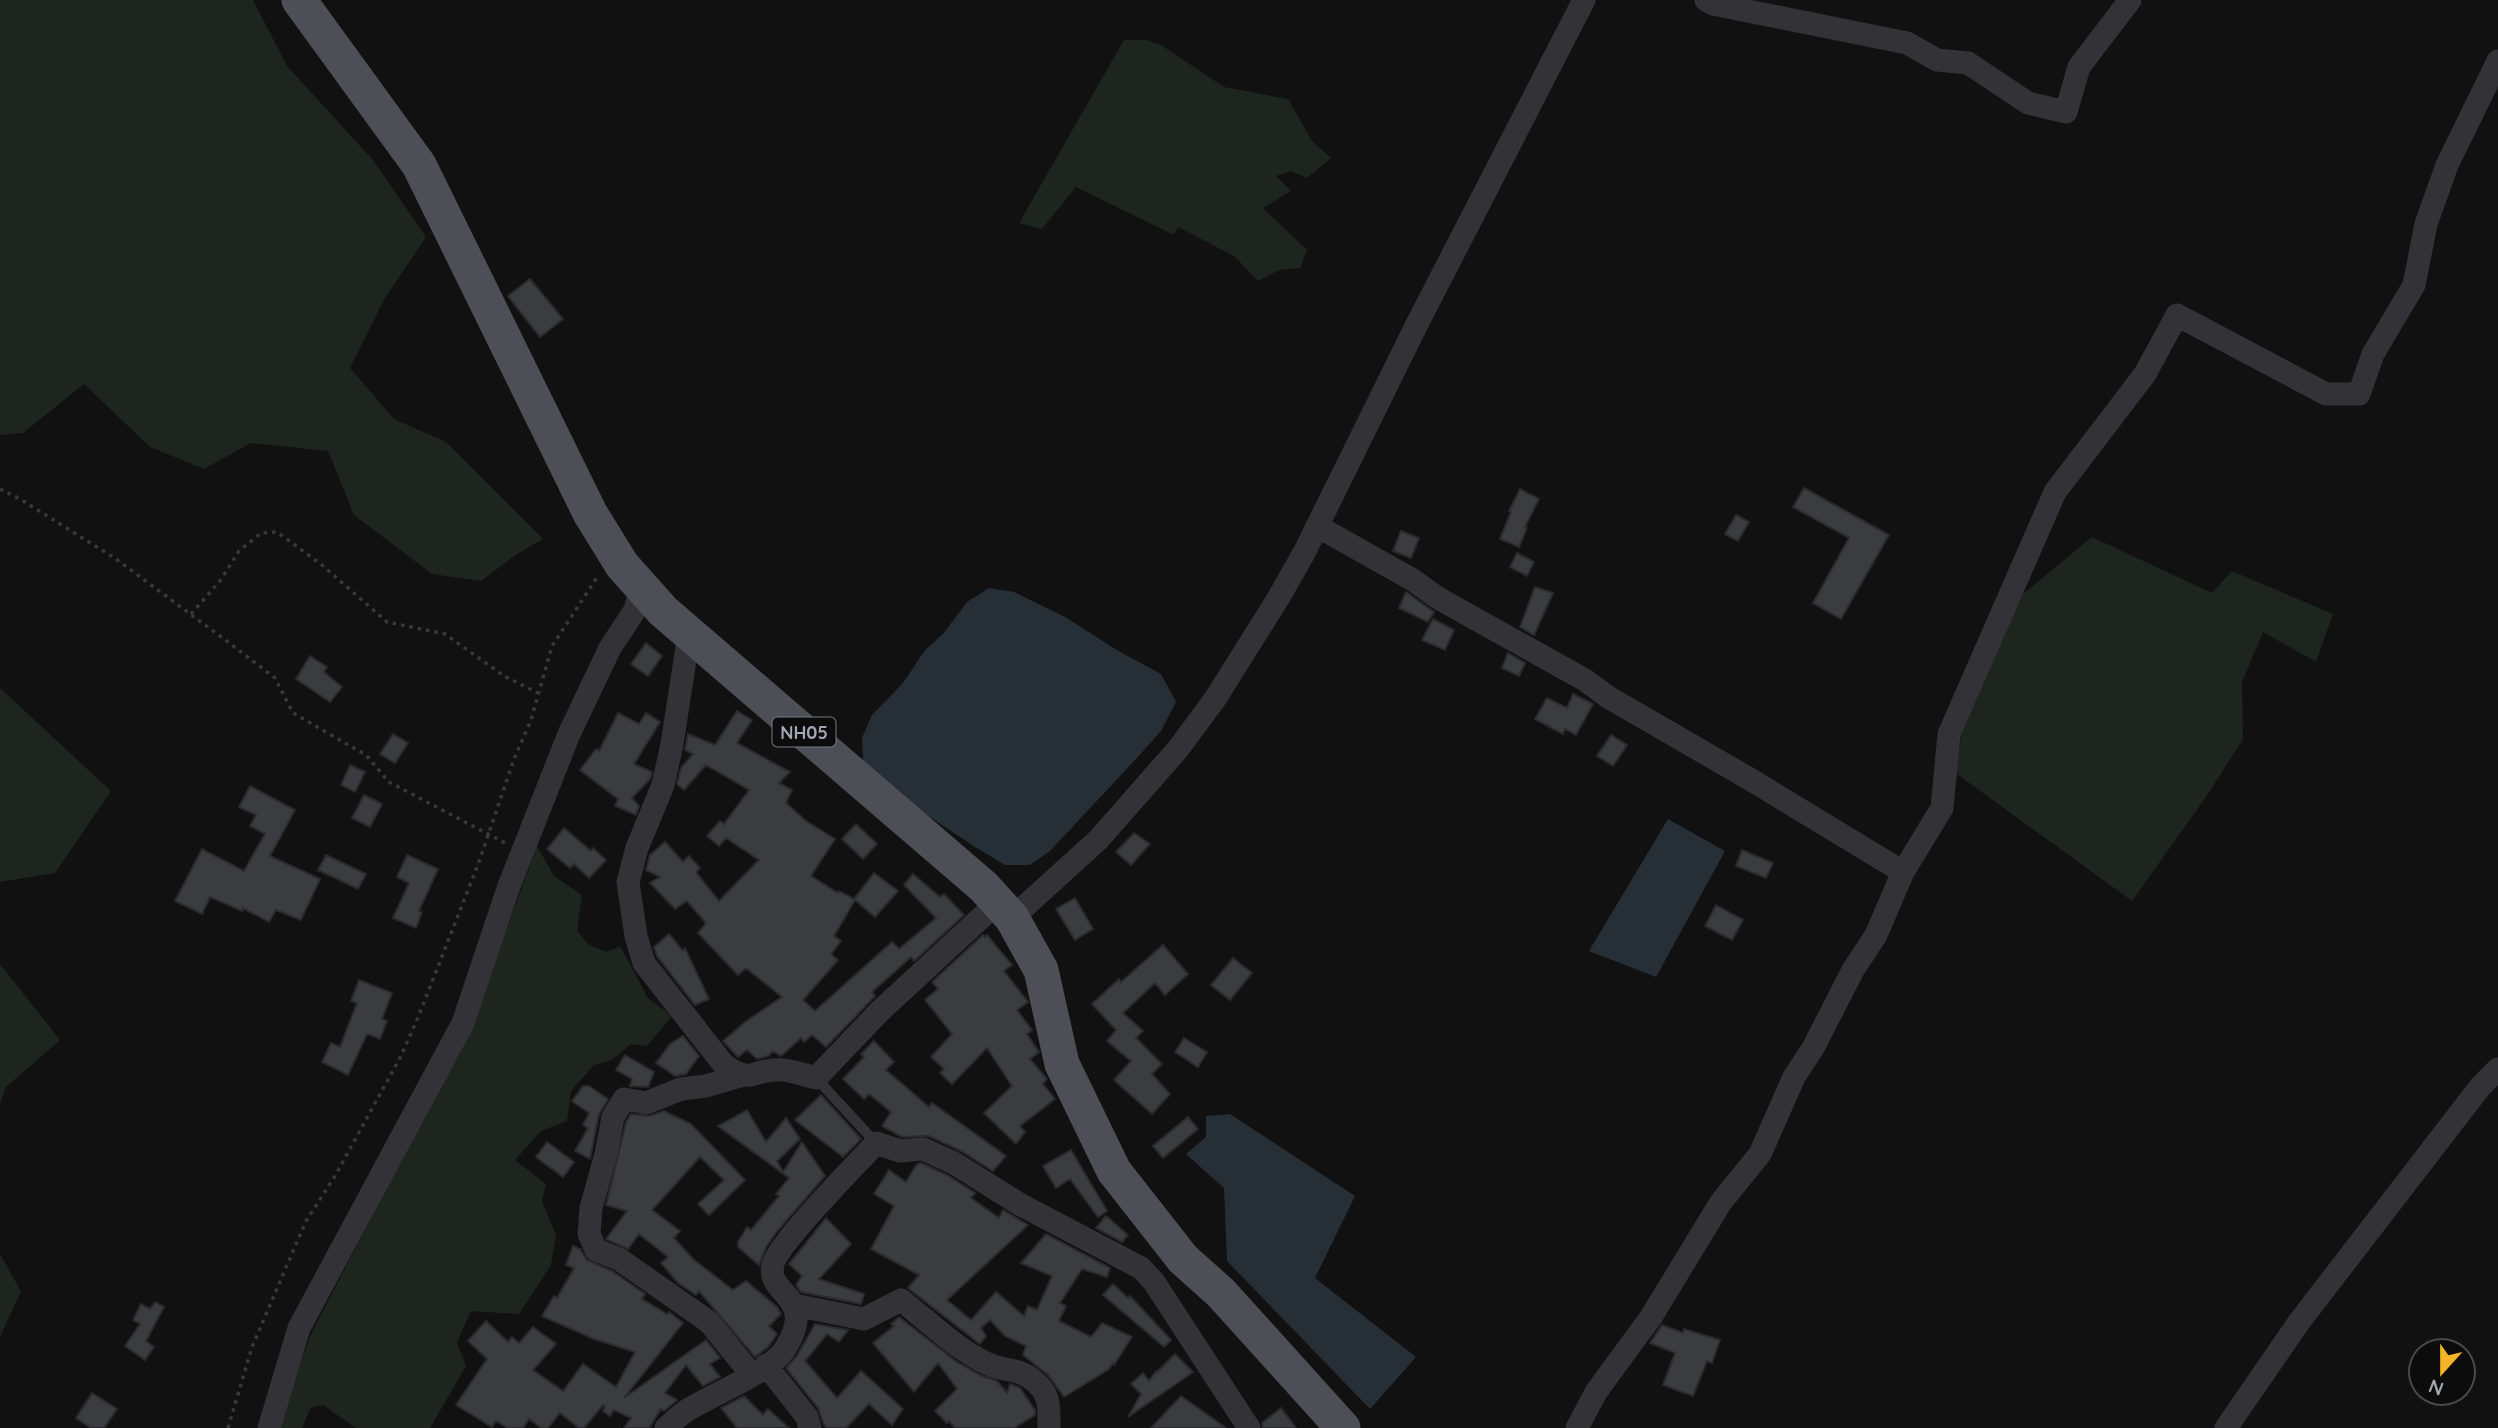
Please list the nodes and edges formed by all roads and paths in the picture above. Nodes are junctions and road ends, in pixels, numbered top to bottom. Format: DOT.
graph roads {
  1 [pos="299,0"];
  2 [pos="1584,0"];
  3 [pos="1706,0"];
  4 [pos="2130,0"];
  5 [pos="2498,61"];
  6 [pos="0,489"];
  7 [pos="1317,526"];
  8 [pos="632,576"];
  9 [pos="191,614"];
  10 [pos="689,634"];
  11 [pos="538,693"];
  12 [pos="488,834"];
  13 [pos="522,852"];
  14 [pos="1903,872"];
  15 [pos="1005,910"];
  16 [pos="2498,1069"];
  17 [pos="740,1076"];
  18 [pos="816,1078"];
  19 [pos="876,1143"];
  20 [pos="794,1305"];
  21 [pos="759,1370"];
  22 [pos="1237,1422"];
  23 [pos="228,1428"];
  24 [pos="269,1428"];
  25 [pos="666,1428"];
  26 [pos="810,1428"];
  27 [pos="1049,1428"];
  28 [pos="1343,1428"];
  29 [pos="1577,1428"];
  30 [pos="2226,1428"];
  1 -- 8 [label="main road, NH05"];
  2 -- 7 [label="street"];
  3 -- 4 [label="street"];
  5 -- 14 [label="street"];
  6 -- 9 [label="path"];
  7 -- 14 [label="street"];
  7 -- 15 [label="street"];
  8 -- 10 [label="main road, NH05"];
  8 -- 11 [label="path"];
  8 -- 13 [label="street"];
  9 -- 11 [label="path"];
  9 -- 12 [label="path"];
  10 -- 15 [label="main road, NH05"];
  10 -- 17 [label="street"];
  11 -- 12 [label="path"];
  12 -- 13 [label="path"];
  12 -- 23 [label="path"];
  13 -- 24 [label="street"];
  14 -- 29 [label="street"];
  15 -- 18 [label="street"];
  15 -- 28 [label="main road, NH05"];
  16 -- 30 [label="street"];
  17 -- 18 [label="street"];
  17 -- 21 [label="street"];
  18 -- 19 [label="lane"];
  19 -- 20 [label="street"];
  19 -- 22 [label="street"];
  20 -- 21 [label="street"];
  20 -- 27 [label="street"];
  21 -- 25 [label="street"];
  21 -- 26 [label="street"];
}
